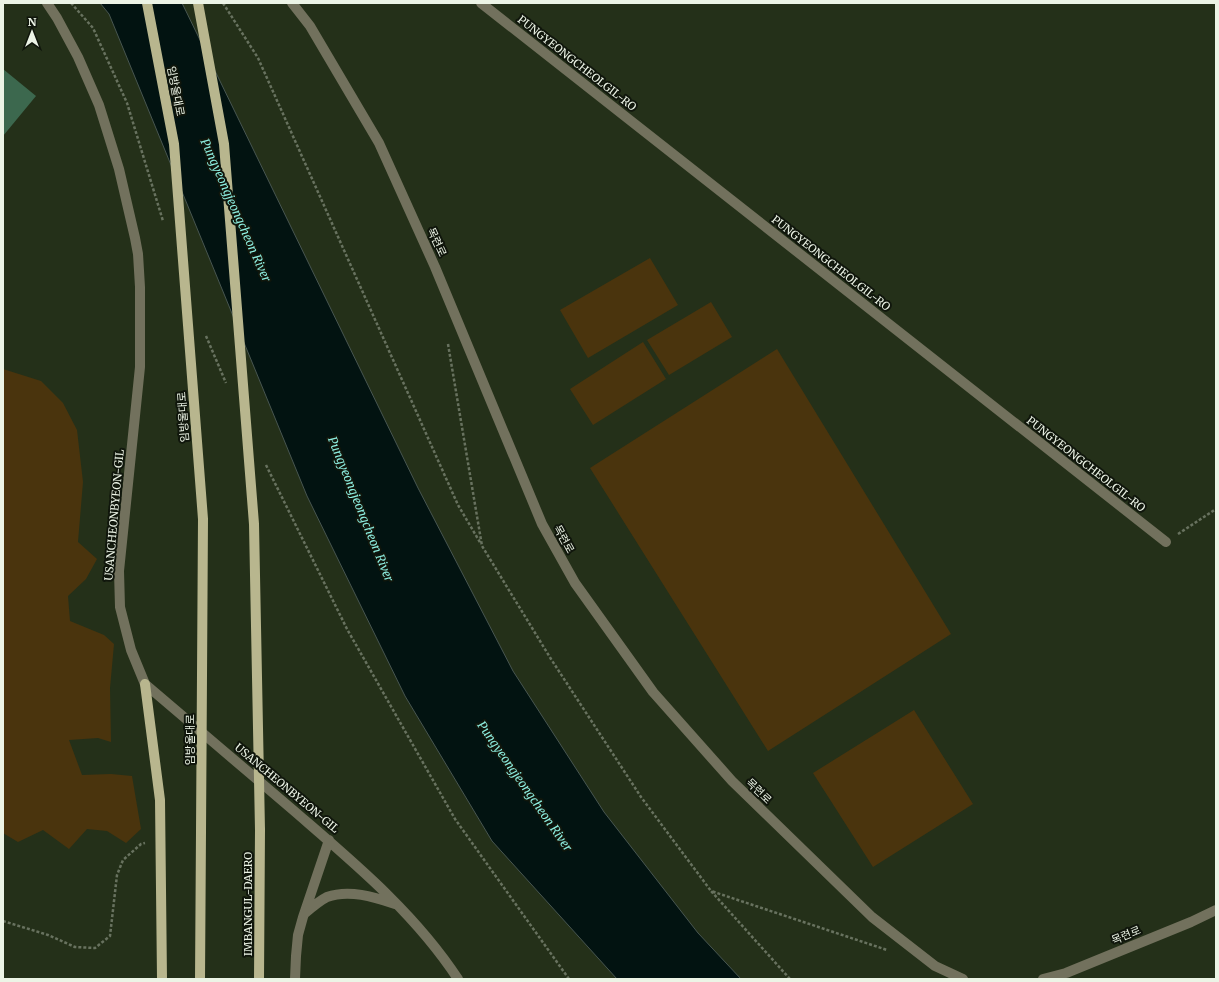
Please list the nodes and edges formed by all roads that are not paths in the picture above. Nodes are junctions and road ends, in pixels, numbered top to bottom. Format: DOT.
graph roads {
  1 [pos="47,3"];
  2 [pos="147,3"];
  3 [pos="198,3"];
  4 [pos="292,3"];
  5 [pos="481,3"];
  6 [pos="1166,542"];
  7 [pos="145,684"];
  8 [pos="329,840"];
  9 [pos="397,904"];
  10 [pos="1216,910"];
  11 [pos="304,914"];
  12 [pos="162,979"];
  13 [pos="200,979"];
  14 [pos="259,979"];
  15 [pos="295,979"];
  16 [pos="458,979"];
  17 [pos="963,979"];
  18 [pos="1043,979"];
  1 -- 7 [label="street, USANCHEONBYEON-GIL"];
  2 -- 13 [label="main road, 임방울대로, bridge"];
  3 -- 14 [label="main road, IMBANGUL-DAERO, bridge"];
  4 -- 17 [label="street, 목련로"];
  5 -- 6 [label="street, PUNGYEONGCHEOLGIL-RO"];
  7 -- 8 [label="street, USANCHEONBYEON-GIL"];
  7 -- 12 [label="main road"];
  8 -- 9 [label="street, USANCHEONBYEON-GIL"];
  8 -- 11 [label="street"];
  9 -- 11 [label="street"];
  9 -- 16 [label="street, USANCHEONBYEON-GIL"];
  10 -- 18 [label="street, 목련로"];
  11 -- 15 [label="street"];
}
